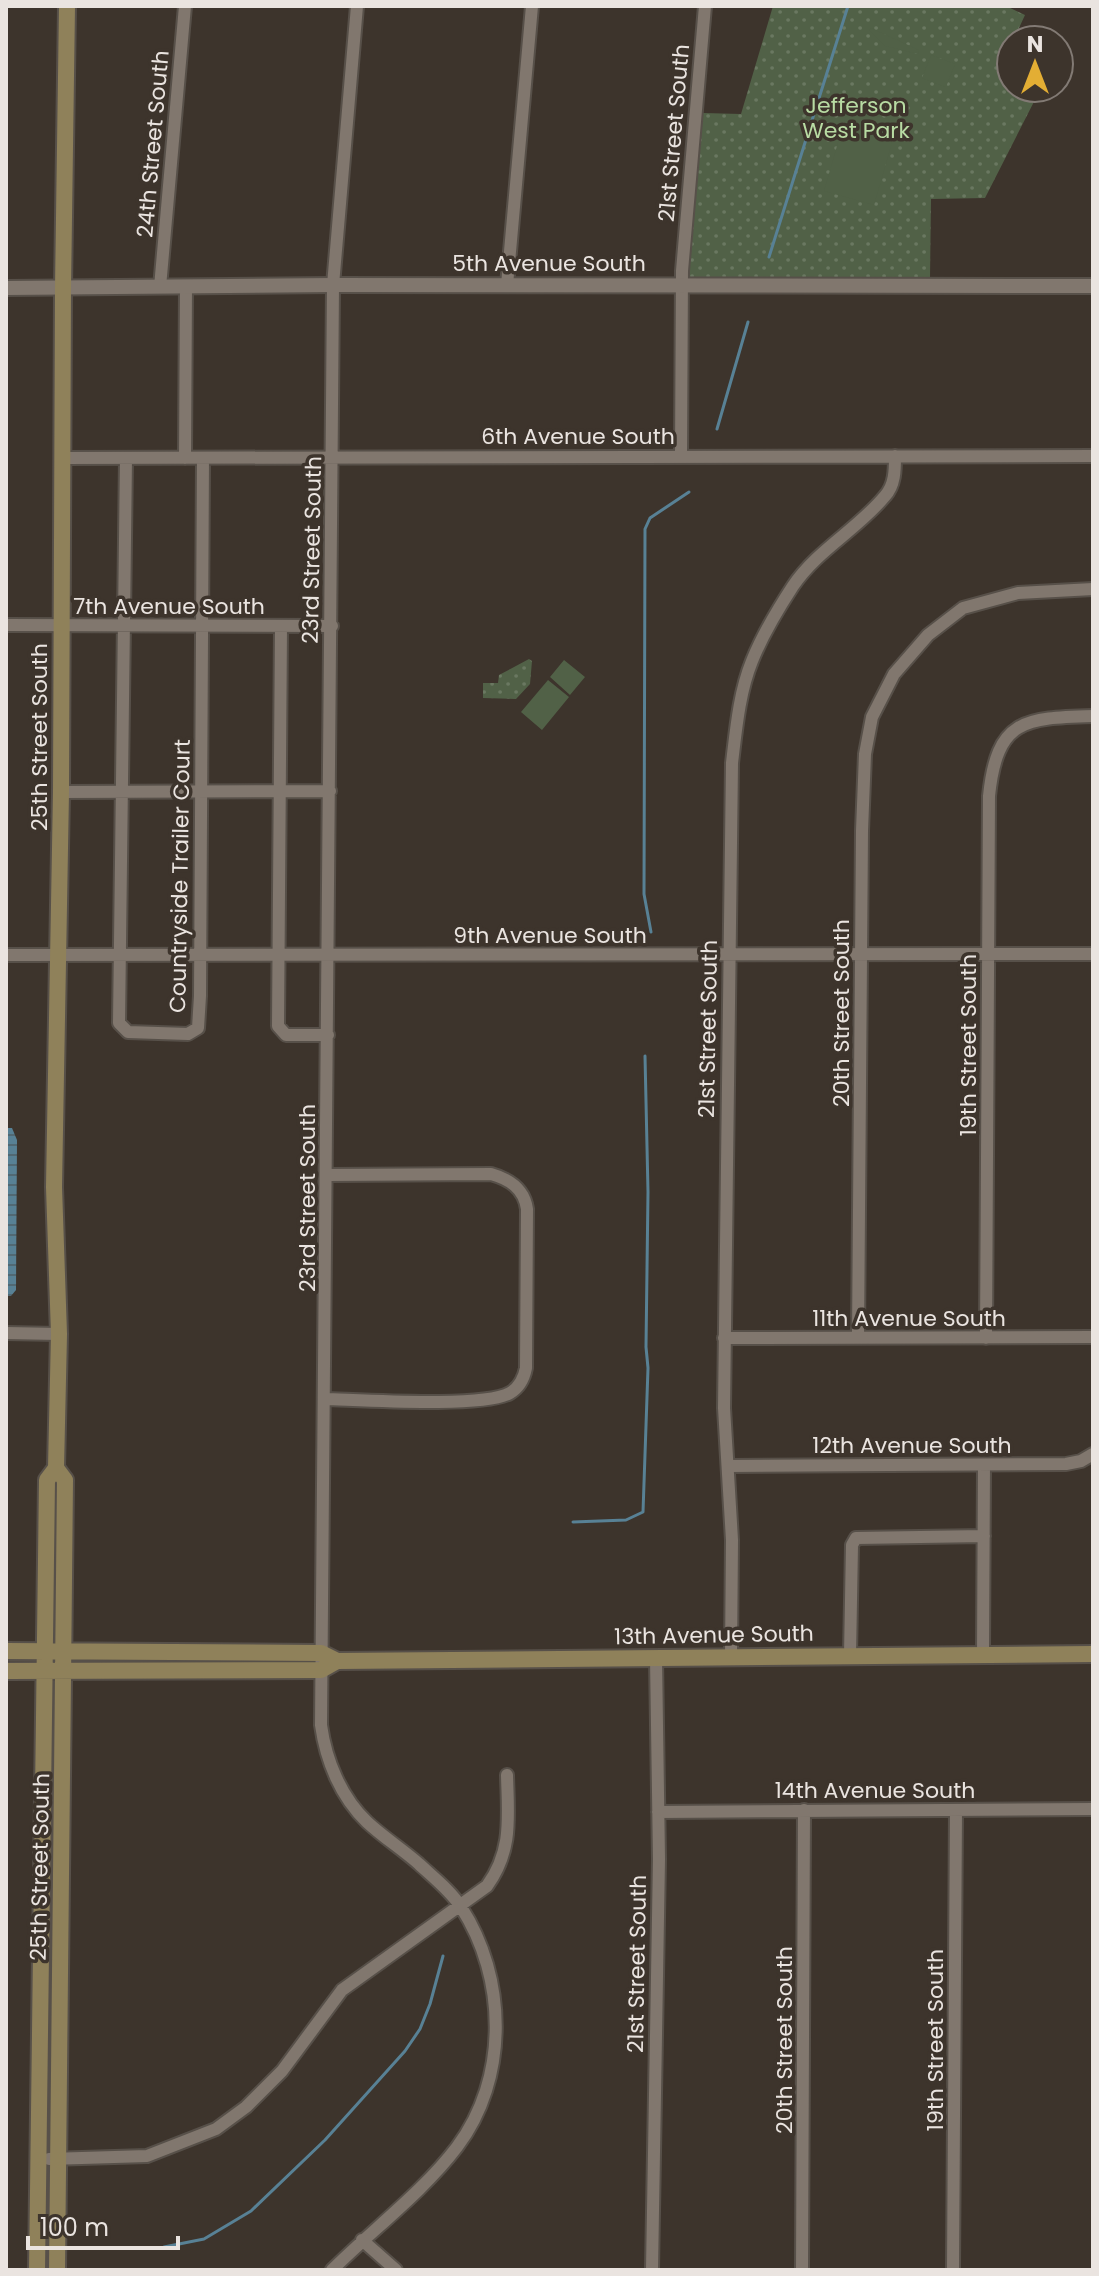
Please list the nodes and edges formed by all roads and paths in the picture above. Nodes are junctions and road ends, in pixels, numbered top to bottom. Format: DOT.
graph roads {
  1 [pos="67,6"];
  2 [pos="185,6"];
  3 [pos="357,6"];
  4 [pos="532,6"];
  5 [pos="705,6"];
  6 [pos="333,285"];
  7 [pos="507,285"];
  8 [pos="683,285"];
  9 [pos="186,286"];
  10 [pos="1093,286"];
  11 [pos="160,287"];
  12 [pos="6,288"];
  13 [pos="63,288"];
  14 [pos="681,456"];
  15 [pos="895,456"];
  16 [pos="1093,456"];
  17 [pos="333,457"];
  18 [pos="62,458"];
  19 [pos="126,458"];
  20 [pos="185,458"];
  21 [pos="203,458"];
  22 [pos="1090,592"];
  23 [pos="6,625"];
  24 [pos="62,626"];
  25 [pos="123,626"];
  26 [pos="281,626"];
  27 [pos="332,626"];
  28 [pos="203,627"];
  29 [pos="1093,716"];
  30 [pos="121,791"];
  31 [pos="202,791"];
  32 [pos="279,791"];
  33 [pos="330,791"];
  34 [pos="61,792"];
  35 [pos="988,953"];
  36 [pos="278,954"];
  37 [pos="861,954"];
  38 [pos="1093,954"];
  39 [pos="6,955"];
  40 [pos="58,955"];
  41 [pos="121,955"];
  42 [pos="200,955"];
  43 [pos="329,955"];
  44 [pos="728,955"];
  45 [pos="328,1035"];
  46 [pos="327,1175"];
  47 [pos="6,1333"];
  48 [pos="59,1334"];
  49 [pos="1093,1337"];
  50 [pos="724,1338"];
  51 [pos="858,1338"];
  52 [pos="986,1338"];
  53 [pos="331,1399"];
  54 [pos="1093,1454"];
  55 [pos="1081,1461"];
  56 [pos="984,1465"];
  57 [pos="729,1466"];
  58 [pos="56,1468"];
  59 [pos="1093,1468"];
  60 [pos="984,1536"];
  61 [pos="6,1651"];
  62 [pos="45,1651"];
  63 [pos="64,1651"];
  64 [pos="983,1654"];
  65 [pos="1093,1654"];
  66 [pos="850,1655"];
  67 [pos="731,1656"];
  68 [pos="656,1658"];
  69 [pos="321,1661"];
  70 [pos="6,1671"];
  71 [pos="44,1671"];
  72 [pos="63,1671"];
  73 [pos="507,1775"];
  74 [pos="1093,1809"];
  75 [pos="804,1810"];
  76 [pos="956,1810"];
  77 [pos="658,1812"];
  78 [pos="460,1906"];
  79 [pos="38,2159"];
  80 [pos="58,2159"];
  81 [pos="362,2240"];
  82 [pos="37,2270"];
  83 [pos="57,2270"];
  84 [pos="332,2270"];
  85 [pos="396,2270"];
  86 [pos="652,2270"];
  87 [pos="802,2270"];
  88 [pos="953,2270"];
  1 -- 13 [label="main road, 25th Street South"];
  2 -- 11 [label="street, 24th Street South"];
  3 -- 6 [label="street, 23rd Street South"];
  4 -- 7 [label="street"];
  5 -- 8 [label="street, 21st Street South"];
  6 -- 7 [label="street, 5th Avenue South"];
  6 -- 9 [label="street, 5th Avenue South"];
  6 -- 17 [label="street, 23rd Street South"];
  7 -- 8 [label="street, 5th Avenue South"];
  8 -- 10 [label="street, 5th Avenue South"];
  8 -- 14 [label="street, 21st Street South"];
  9 -- 11 [label="street, 5th Avenue South"];
  9 -- 20 [label="street"];
  11 -- 13 [label="street, 5th Avenue South"];
  12 -- 13 [label="street, 5th Avenue South"];
  13 -- 18 [label="main road, 25th Street South"];
  14 -- 15 [label="street, 6th Avenue South"];
  14 -- 17 [label="street, 6th Avenue South"];
  15 -- 16 [label="street, 6th Avenue South"];
  15 -- 44 [label="street, 21st Street South"];
  17 -- 21 [label="street, 6th Avenue South"];
  17 -- 27 [label="street, 23rd Street South"];
  18 -- 19 [label="street, 6th Avenue South"];
  18 -- 24 [label="main road, 25th Street South"];
  19 -- 20 [label="street, 6th Avenue South"];
  19 -- 25 [label="street, Countryside Trailer Court"];
  20 -- 21 [label="street, 6th Avenue South"];
  21 -- 28 [label="street, Countryside Trailer Court"];
  22 -- 37 [label="street, 20th Street South"];
  23 -- 24 [label="street, 7th Avenue South"];
  24 -- 25 [label="street, 7th Avenue South"];
  24 -- 34 [label="main road, 25th Street South"];
  25 -- 28 [label="street, 7th Avenue South"];
  25 -- 30 [label="street, Countryside Trailer Court"];
  26 -- 27 [label="street, 7th Avenue South"];
  26 -- 28 [label="street, 7th Avenue South"];
  26 -- 32 [label="street"];
  27 -- 33 [label="street, 23rd Street South"];
  28 -- 31 [label="street, Countryside Trailer Court"];
  29 -- 35 [label="street, 19th Street South"];
  30 -- 31 [label="street"];
  30 -- 34 [label="street"];
  30 -- 41 [label="street, Countryside Trailer Court"];
  31 -- 32 [label="street"];
  31 -- 42 [label="street, Countryside Trailer Court"];
  32 -- 33 [label="street"];
  32 -- 36 [label="street"];
  33 -- 43 [label="street, 23rd Street South"];
  34 -- 40 [label="main road, 25th Street South"];
  35 -- 37 [label="street, 9th Avenue South"];
  35 -- 38 [label="street, 9th Avenue South"];
  35 -- 52 [label="street, 19th Street South"];
  36 -- 42 [label="street, 9th Avenue South"];
  36 -- 43 [label="street, 9th Avenue South"];
  36 -- 45 [label="street"];
  37 -- 44 [label="street, 9th Avenue South"];
  37 -- 51 [label="street, 20th Street South"];
  39 -- 40 [label="street, 9th Avenue South"];
  40 -- 41 [label="street, 9th Avenue South"];
  40 -- 48 [label="main road, 25th Street South"];
  41 -- 42 [label="street, 9th Avenue South"];
  41 -- 42 [label="street, Countryside Trailer Court"];
  43 -- 44 [label="street, 9th Avenue South"];
  43 -- 45 [label="street, 23rd Street South"];
  44 -- 50 [label="street, 21st Street South"];
  45 -- 46 [label="street, 23rd Street South"];
  46 -- 53 [label="street, 23rd Street South"];
  46 -- 53 [label="street"];
  47 -- 48 [label="street"];
  48 -- 58 [label="main road, 25th Street South"];
  49 -- 52 [label="street, 11th Avenue South"];
  50 -- 51 [label="street, 11th Avenue South"];
  50 -- 57 [label="street, 21st Street South"];
  51 -- 52 [label="street, 11th Avenue South"];
  53 -- 69 [label="street, 23rd Street South"];
  54 -- 55 [label="street, 12th Avenue South"];
  55 -- 56 [label="street, 12th Avenue South"];
  55 -- 59 [label="street"];
  56 -- 57 [label="street, 12th Avenue South"];
  56 -- 60 [label="street"];
  57 -- 67 [label="street, 21st Street South"];
  58 -- 62 [label="main road, 25th Street South"];
  58 -- 63 [label="main road, 25th Street South"];
  60 -- 64 [label="street"];
  60 -- 66 [label="street"];
  61 -- 62 [label="main road, 13th Avenue South"];
  62 -- 63 [label="main road, 13th Avenue South"];
  62 -- 71 [label="main road, 25th Street South"];
  63 -- 69 [label="main road, 13th Avenue South"];
  63 -- 72 [label="main road, 25th Street South"];
  64 -- 65 [label="main road, 13th Avenue South"];
  64 -- 66 [label="main road, 13th Avenue South"];
  66 -- 67 [label="main road, 13th Avenue South"];
  67 -- 68 [label="main road, 13th Avenue South"];
  68 -- 69 [label="main road, 13th Avenue South"];
  68 -- 77 [label="street, 21st Street South"];
  69 -- 72 [label="main road, 13th Avenue South"];
  69 -- 78 [label="street, 23rd Street South"];
  70 -- 71 [label="main road, 13th Avenue South"];
  71 -- 72 [label="main road, 13th Avenue South"];
  71 -- 79 [label="main road, 25th Street South"];
  72 -- 80 [label="main road, 25th Street South"];
  73 -- 78 [label="street"];
  74 -- 76 [label="street, 14th Avenue South"];
  75 -- 76 [label="street, 14th Avenue South"];
  75 -- 77 [label="street, 14th Avenue South"];
  75 -- 87 [label="street, 20th Street South"];
  76 -- 88 [label="street, 19th Street South"];
  77 -- 86 [label="street, 21st Street South"];
  78 -- 80 [label="street"];
  78 -- 81 [label="street, 23rd Street South"];
  79 -- 80 [label="street"];
  79 -- 82 [label="main road, 25th Street South"];
  80 -- 83 [label="main road, 25th Street South"];
  81 -- 84 [label="street, 23rd Street South"];
  81 -- 85 [label="street"];
}
